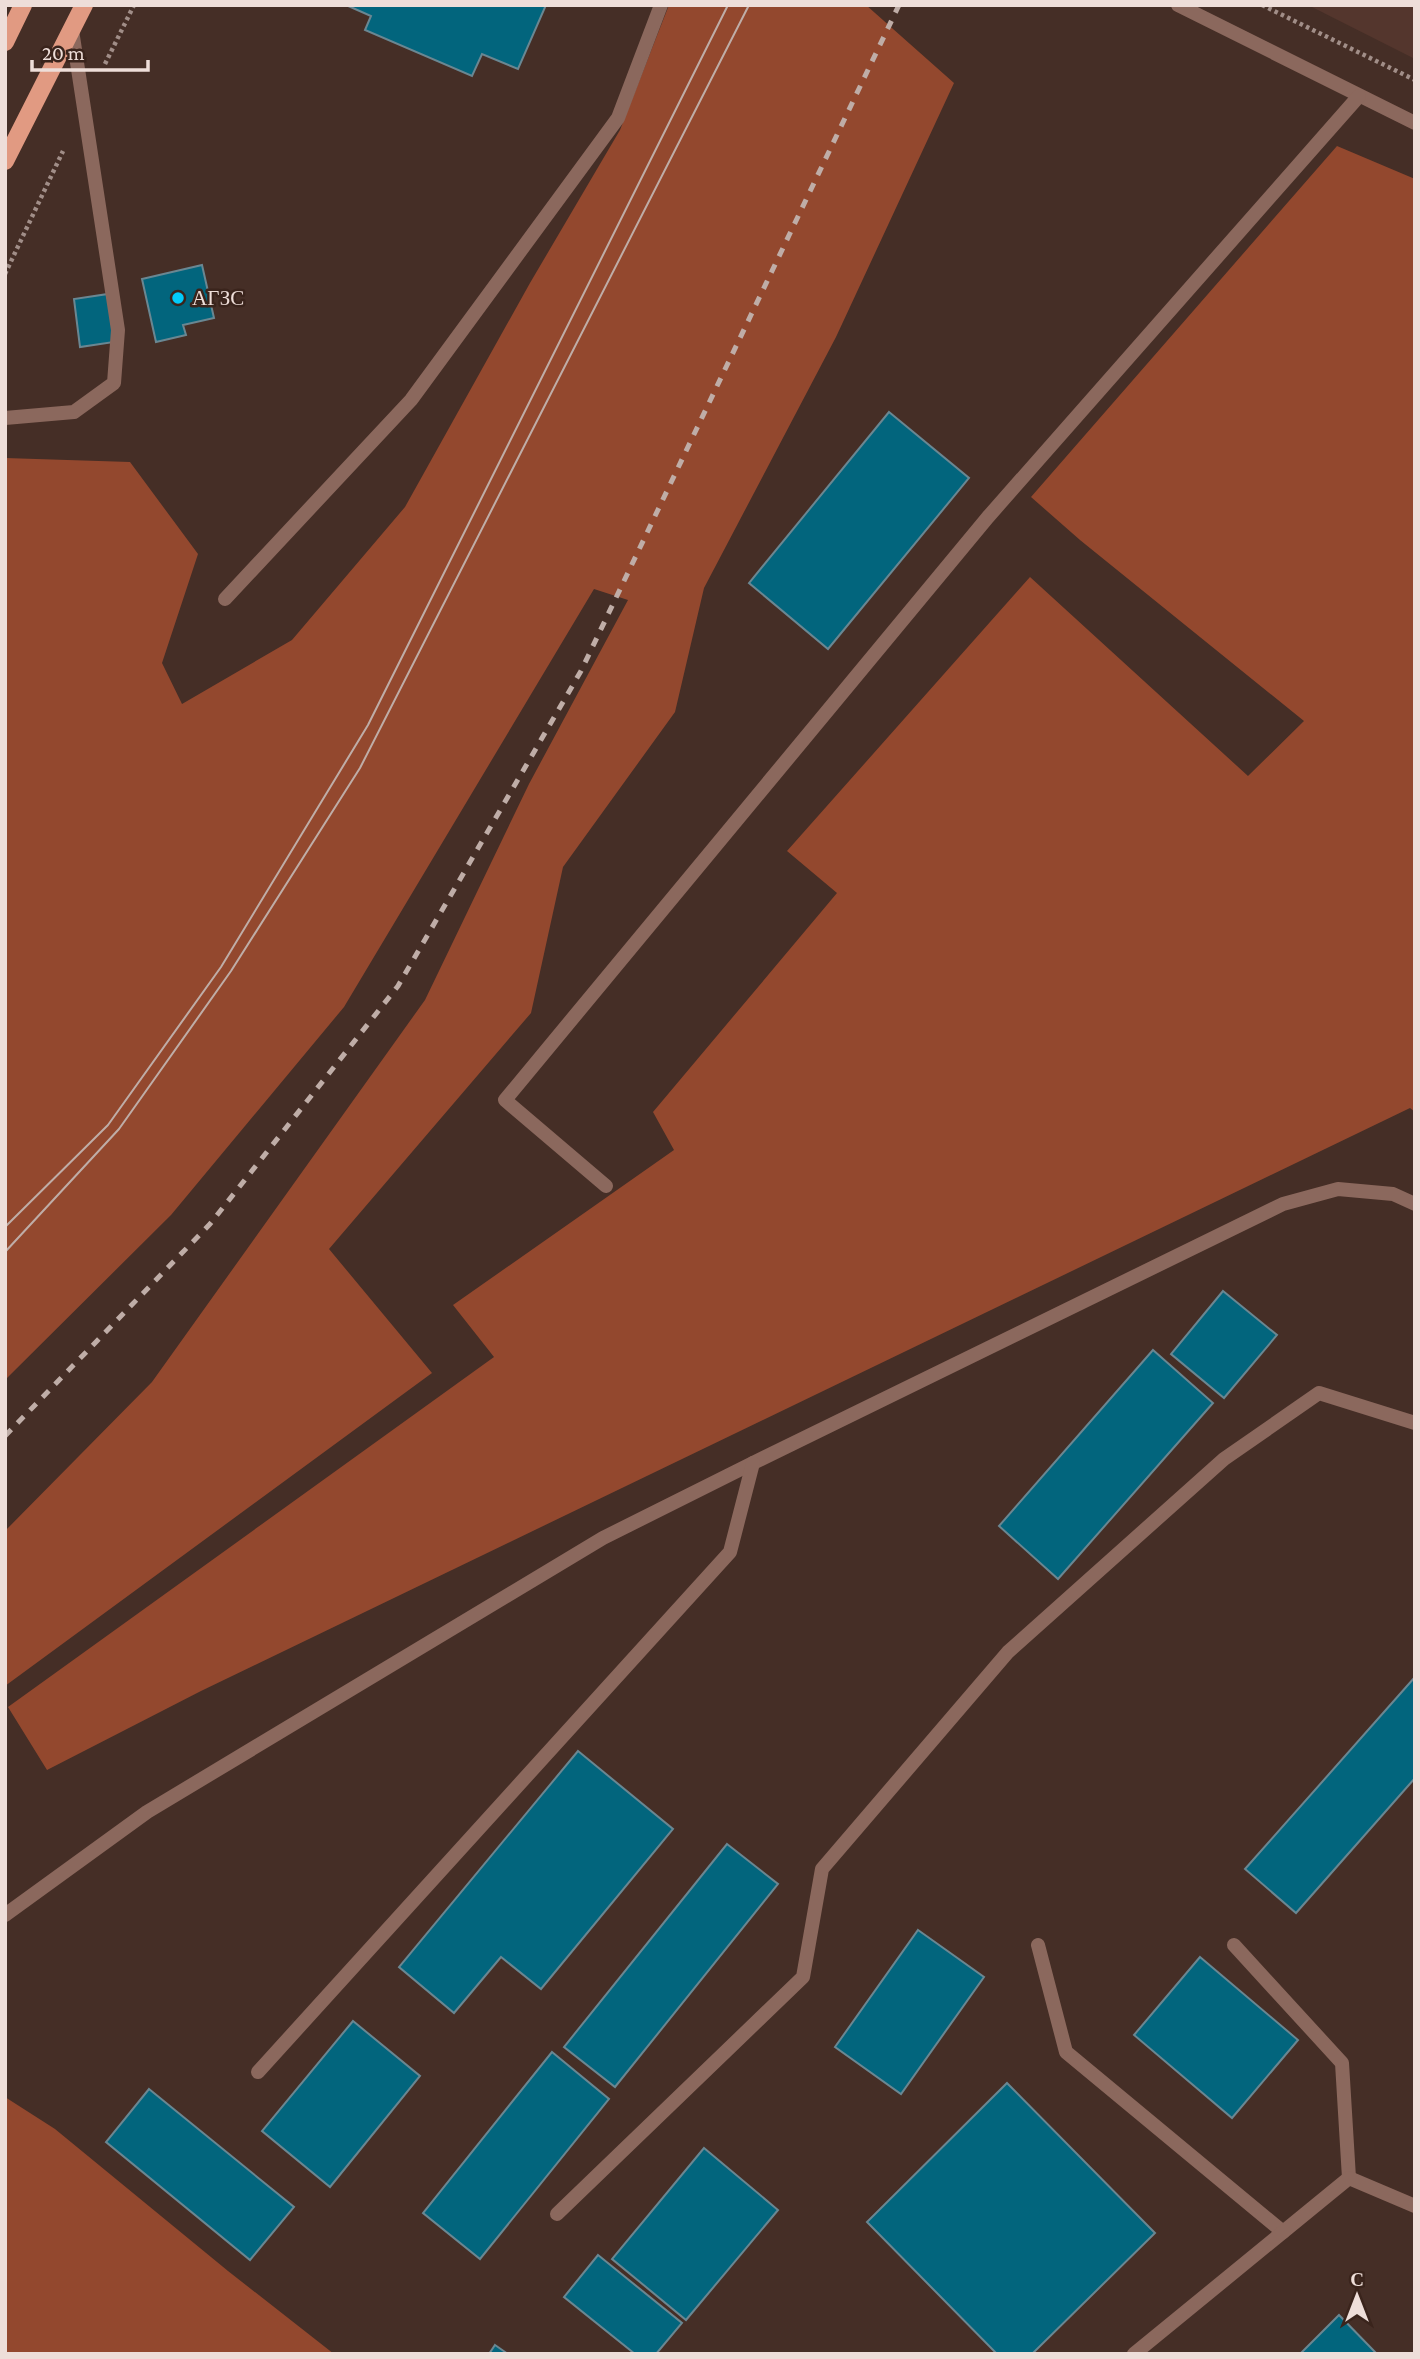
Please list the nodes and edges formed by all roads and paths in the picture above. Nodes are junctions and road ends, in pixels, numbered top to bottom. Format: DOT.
graph roads {
  1 [pos="23,5"];
  2 [pos="84,5"];
  3 [pos="661,5"];
  4 [pos="1178,5"];
  5 [pos="1262,5"];
  6 [pos="72,30"];
  7 [pos="5,42"];
  8 [pos="1415,80"];
  9 [pos="1359,96"];
  10 [pos="1415,123"];
  11 [pos="5,161"];
  12 [pos="5,418"];
  13 [pos="225,599"];
  14 [pos="606,1186"];
  15 [pos="1415,1204"];
  16 [pos="1415,1423"];
  17 [pos="753,1463"];
  18 [pos="5,1915"];
  19 [pos="1038,1945"];
  20 [pos="1234,1945"];
  21 [pos="258,2072"];
  22 [pos="1349,2178"];
  23 [pos="1415,2207"];
  24 [pos="557,2214"];
  25 [pos="1283,2232"];
  26 [pos="1134,2354"];
  1 -- 7 [label="main road"];
  2 -- 6 [label="main road"];
  3 -- 13 [label="street"];
  4 -- 9 [label="street"];
  5 -- 8 [label="path"];
  6 -- 11 [label="main road"];
  6 -- 12 [label="street"];
  9 -- 10 [label="street"];
  9 -- 14 [label="street"];
  15 -- 17 [label="street"];
  16 -- 24 [label="street"];
  17 -- 18 [label="street"];
  17 -- 21 [label="street"];
  19 -- 25 [label="street"];
  20 -- 22 [label="street"];
  22 -- 23 [label="street"];
  22 -- 25 [label="street"];
  25 -- 26 [label="street"];
}
